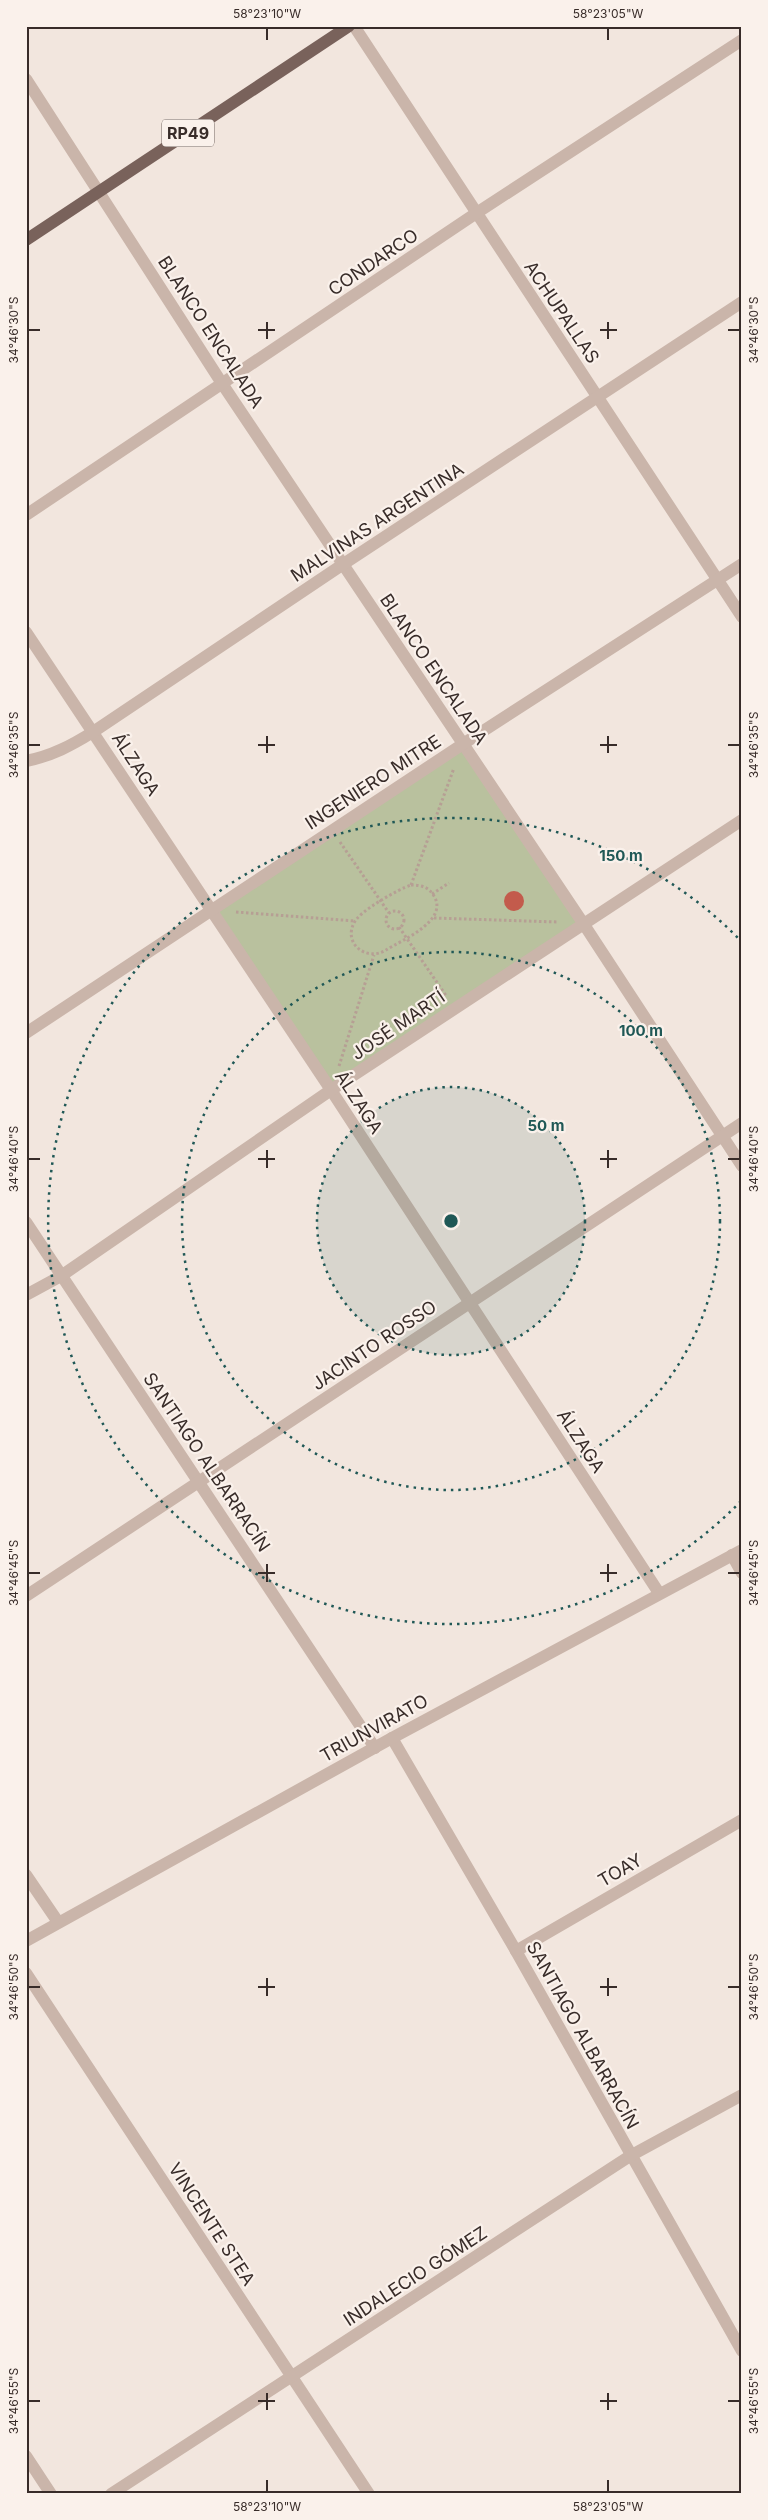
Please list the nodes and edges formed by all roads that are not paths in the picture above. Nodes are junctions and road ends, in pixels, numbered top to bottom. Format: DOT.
graph roads {
  1 [pos="349,26"];
  2 [pos="354,26"];
  3 [pos="742,40"];
  4 [pos="26,79"];
  5 [pos="100,190"];
  6 [pos="475,214"];
  7 [pos="26,240"];
  8 [pos="742,302"];
  9 [pos="223,385"];
  10 [pos="598,398"];
  11 [pos="26,515"];
  12 [pos="742,564"];
  13 [pos="342,565"];
  14 [pos="717,580"];
  15 [pos="742,617"];
  16 [pos="26,632"];
  17 [pos="93,732"];
  18 [pos="463,744"];
  19 [pos="26,761"];
  20 [pos="742,820"];
  21 [pos="211,910"];
  22 [pos="583,923"];
  23 [pos="26,1033"];
  24 [pos="331,1090"];
  25 [pos="742,1123"];
  26 [pos="722,1136"];
  27 [pos="742,1166"];
  28 [pos="26,1222"];
  29 [pos="61,1276"];
  30 [pos="26,1295"];
  31 [pos="469,1303"];
  32 [pos="201,1482"];
  33 [pos="737,1553"];
  34 [pos="742,1573"];
  35 [pos="660,1593"];
  36 [pos="26,1596"];
  37 [pos="392,1738"];
  38 [pos="375,1748"];
  39 [pos="742,1820"];
  40 [pos="26,1874"];
  41 [pos="58,1922"];
  42 [pos="26,1941"];
  43 [pos="516,1951"];
  44 [pos="26,1973"];
  45 [pos="742,2095"];
  46 [pos="630,2156"];
  47 [pos="742,2351"];
  48 [pos="292,2376"];
  49 [pos="26,2456"];
  50 [pos="51,2494"];
  51 [pos="112,2494"];
  52 [pos="369,2494"];
  1 -- 5 [label="main road, RP49"];
  2 -- 6 [label="street, ACHUPALLAS"];
  3 -- 6 [label="street, CONDARCO"];
  4 -- 5 [label="street, BLANCO ENCALADA"];
  5 -- 7 [label="main road, RP49"];
  5 -- 9 [label="street, BLANCO ENCALADA"];
  6 -- 9 [label="street, CONDARCO"];
  6 -- 10 [label="street, ACHUPALLAS"];
  8 -- 10 [label="street, MALVINAS ARGENTINA"];
  9 -- 11 [label="street, CONDARCO"];
  9 -- 13 [label="street, BLANCO ENCALADA"];
  10 -- 13 [label="street, MALVINAS ARGENTINA"];
  10 -- 14 [label="street, ACHUPALLAS"];
  12 -- 14 [label="street, INGENIERO MITRE"];
  13 -- 17 [label="street, MALVINAS ARGENTINA"];
  13 -- 18 [label="street, BLANCO ENCALADA"];
  14 -- 15 [label="street, ACHUPALLAS"];
  14 -- 18 [label="street, INGENIERO MITRE"];
  16 -- 17 [label="street, ÁLZAGA"];
  17 -- 19 [label="street, MALVINAS ARGENTINA"];
  17 -- 21 [label="street, ÁLZAGA"];
  18 -- 21 [label="street, INGENIERO MITRE"];
  18 -- 22 [label="street, BLANCO ENCALADA"];
  20 -- 22 [label="street, JOSÉ MARTÍ"];
  21 -- 23 [label="street, INGENIERO MITRE"];
  21 -- 24 [label="street, ÁLZAGA"];
  22 -- 24 [label="street, JOSÉ MARTÍ"];
  22 -- 26 [label="street, BLANCO ENCALADA"];
  24 -- 29 [label="street, JOSÉ MARTÍ"];
  24 -- 31 [label="street, ÁLZAGA"];
  25 -- 26 [label="street, JACINTO ROSSO"];
  26 -- 27 [label="street, BLANCO ENCALADA"];
  26 -- 31 [label="street, JACINTO ROSSO"];
  28 -- 29 [label="street, SANTIAGO ALBARRACÍN"];
  29 -- 30 [label="street, JOSÉ MARTÍ"];
  29 -- 32 [label="street, SANTIAGO ALBARRACÍN"];
  31 -- 32 [label="street, JACINTO ROSSO"];
  31 -- 35 [label="street, ÁLZAGA"];
  32 -- 36 [label="street, JACINTO ROSSO"];
  32 -- 38 [label="street, SANTIAGO ALBARRACÍN"];
  33 -- 34 [label="street"];
  33 -- 35 [label="street, TRIUNVIRATO"];
  35 -- 37 [label="street, TRIUNVIRATO"];
  37 -- 38 [label="street, TRIUNVIRATO"];
  37 -- 43 [label="street, SANTIAGO ALBARRACÍN"];
  38 -- 41 [label="street, TRIUNVIRATO"];
  39 -- 43 [label="street, TOAY"];
  40 -- 41 [label="street"];
  41 -- 42 [label="street, TRIUNVIRATO"];
  43 -- 46 [label="street, SANTIAGO ALBARRACÍN"];
  44 -- 48 [label="street, VINCENTE STEA"];
  45 -- 46 [label="street, INDALECIO GÓMEZ"];
  46 -- 47 [label="street, SANTIAGO ALBARRACÍN"];
  46 -- 48 [label="street, INDALECIO GÓMEZ"];
  48 -- 51 [label="street, INDALECIO GÓMEZ"];
  48 -- 52 [label="street, VINCENTE STEA"];
  49 -- 50 [label="street"];
}
